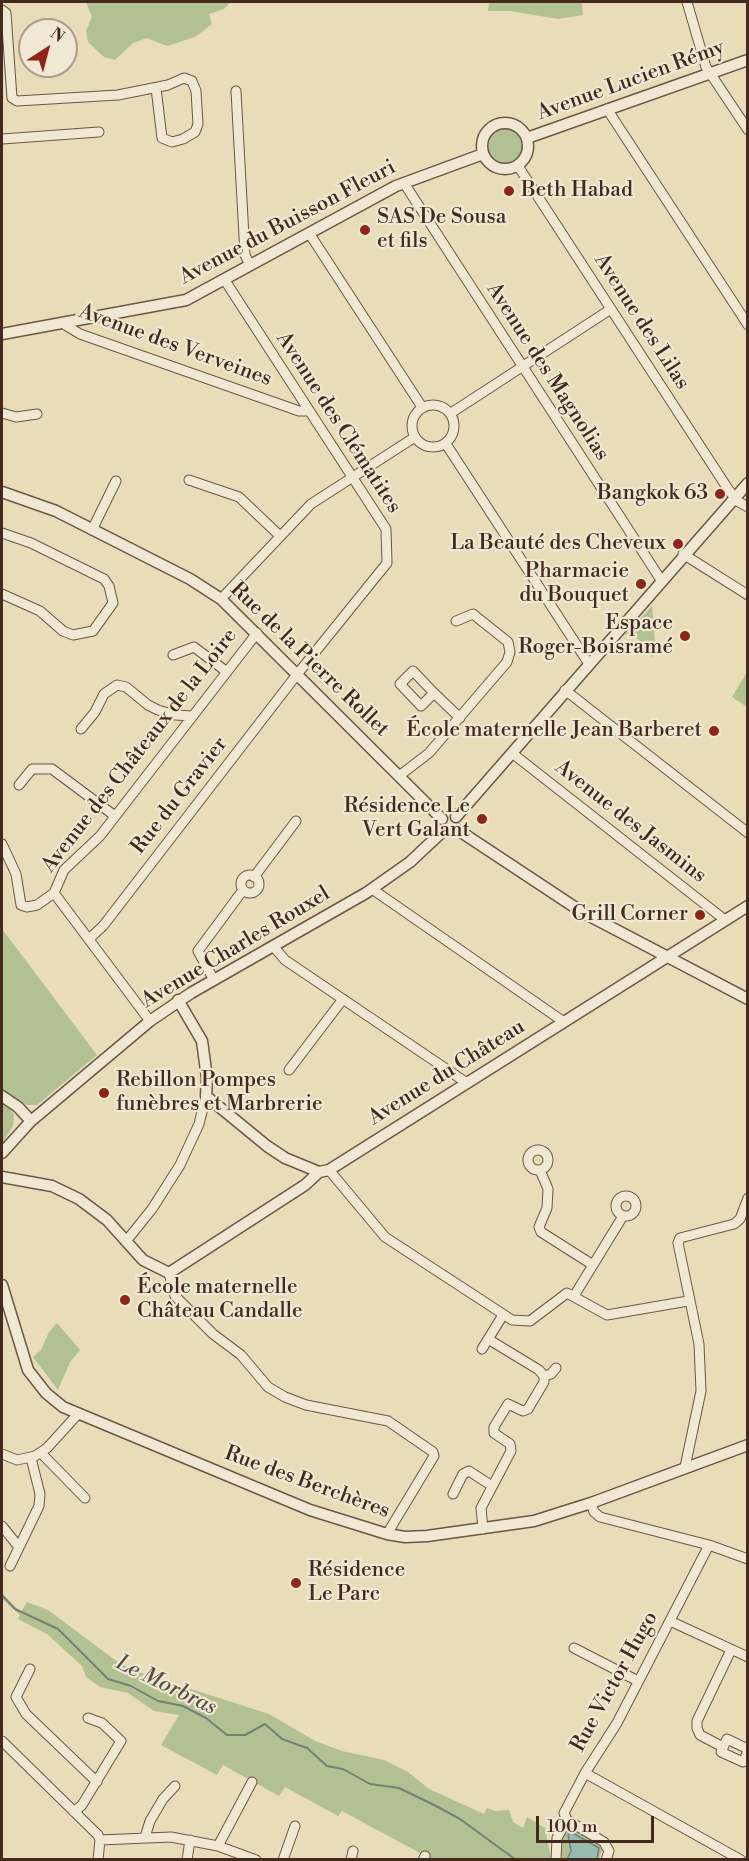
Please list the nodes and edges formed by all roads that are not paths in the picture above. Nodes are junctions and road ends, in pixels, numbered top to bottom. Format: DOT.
graph roads {
  1 [pos="687,2"];
  2 [pos="3,7"];
  3 [pos="747,60"];
  4 [pos="710,73"];
  5 [pos="156,88"];
  6 [pos="236,91"];
  7 [pos="608,109"];
  8 [pos="747,130"];
  9 [pos="99,132"];
  10 [pos="527,138"];
  11 [pos="2,139"];
  12 [pos="483,154"];
  13 [pos="518,166"];
  14 [pos="404,183"];
  15 [pos="309,233"];
  16 [pos="250,265"];
  17 [pos="224,279"];
  18 [pos="611,309"];
  19 [pos="62,323"];
  20 [pos="747,325"];
  21 [pos="2,334"];
  22 [pos="522,367"];
  23 [pos="422,407"];
  24 [pos="309,411"];
  25 [pos="2,413"];
  26 [pos="451,413"];
  27 [pos="37,414"];
  28 [pos="415,437"];
  29 [pos="446,444"];
  30 [pos="352,477"];
  31 [pos="189,480"];
  32 [pos="116,482"];
  33 [pos="747,483"];
  34 [pos="2,492"];
  35 [pos="734,497"];
  36 [pos="747,507"];
  37 [pos="92,530"];
  38 [pos="2,533"];
  39 [pos="280,536"];
  40 [pos="683,554"];
  41 [pos="661,580"];
  42 [pos="2,594"];
  43 [pos="747,595"];
  44 [pos="221,599"];
  45 [pos="456,621"];
  46 [pos="257,633"];
  47 [pos="173,655"];
  48 [pos="589,664"];
  49 [pos="227,672"];
  50 [pos="298,673"];
  51 [pos="565,690"];
  52 [pos="434,693"];
  53 [pos="193,716"];
  54 [pos="460,718"];
  55 [pos="81,729"];
  56 [pos="512,753"];
  57 [pos="399,776"];
  58 [pos="20,785"];
  59 [pos="115,816"];
  60 [pos="456,817"];
  61 [pos="442,819"];
  62 [pos="296,821"];
  63 [pos="458,830"];
  64 [pos="442,831"];
  65 [pos="747,833"];
  66 [pos="2,844"];
  67 [pos="372,889"];
  68 [pos="54,893"];
  69 [pos="747,906"];
  70 [pos="725,920"];
  71 [pos="89,939"];
  72 [pos="273,946"];
  73 [pos="666,957"];
  74 [pos="214,980"];
  75 [pos="343,999"];
  76 [pos="747,999"];
  77 [pos="178,1000"];
  78 [pos="150,1020"];
  79 [pos="564,1022"];
  80 [pos="289,1070"];
  81 [pos="467,1083"];
  82 [pos="2,1096"];
  83 [pos="206,1096"];
  84 [pos="31,1121"];
  85 [pos="2,1154"];
  86 [pos="540,1170"];
  87 [pos="324,1171"];
  88 [pos="2,1178"];
  89 [pos="747,1198"];
  90 [pos="623,1216"];
  91 [pos="127,1240"];
  92 [pos="593,1265"];
  93 [pos="169,1273"];
  94 [pos="2,1290"];
  95 [pos="574,1296"];
  96 [pos="688,1301"];
  97 [pos="503,1315"];
  98 [pos="488,1339"];
  99 [pos="482,1349"];
  100 [pos="556,1368"];
  101 [pos="544,1376"];
  102 [pos="78,1414"];
  103 [pos="747,1444"];
  104 [pos="41,1453"];
  105 [pos="2,1454"];
  106 [pos="31,1458"];
  107 [pos="685,1467"];
  108 [pos="492,1486"];
  109 [pos="453,1494"];
  110 [pos="85,1498"];
  111 [pos="591,1503"];
  112 [pos="2,1526"];
  113 [pos="483,1529"];
  114 [pos="389,1531"];
  115 [pos="709,1545"];
  116 [pos="18,1546"];
  117 [pos="747,1559"];
  118 [pos="10,1566"];
  119 [pos="670,1621"];
  120 [pos="574,1648"];
  121 [pos="731,1650"];
  122 [pos="747,1657"];
  123 [pos="30,1669"];
  124 [pos="638,1681"];
  125 [pos="88,1718"];
  126 [pos="2,1741"];
  127 [pos="723,1747"];
  128 [pos="747,1754"];
  129 [pos="585,1773"];
  130 [pos="97,1782"];
  131 [pos="252,1782"];
  132 [pos="175,1786"];
  133 [pos="74,1812"];
  134 [pos="567,1820"];
  135 [pos="296,1826"];
  136 [pos="145,1837"];
  137 [pos="100,1840"];
  138 [pos="190,1840"];
  139 [pos="218,1846"];
  140 [pos="98,1860"];
  141 [pos="187,1860"];
  142 [pos="256,1860"];
  143 [pos="283,1860"];
  144 [pos="556,1860"];
  145 [pos="606,1860"];
  146 [pos="741,1860"];
  1 -- 4 [label="street"];
  2 -- 5 [label="street"];
  3 -- 4 [label="street, Avenue Lucien Rémy"];
  4 -- 7 [label="street, Avenue Lucien Rémy"];
  4 -- 8 [label="street"];
  5 -- 5 [label="street"];
  6 -- 16 [label="street"];
  7 -- 10 [label="street, Avenue Lucien Rémy"];
  7 -- 20 [label="street"];
  9 -- 11 [label="street"];
  10 -- 12 [label="street"];
  10 -- 13 [label="street"];
  12 -- 13 [label="street"];
  12 -- 14 [label="street, Avenue du Buisson Fleuri"];
  13 -- 18 [label="street, Avenue des Lilas"];
  14 -- 15 [label="street, Avenue du Buisson Fleuri"];
  14 -- 22 [label="street, Avenue des Magnolias"];
  15 -- 16 [label="street, Avenue du Buisson Fleuri"];
  15 -- 23 [label="street"];
  16 -- 17 [label="street, Avenue du Buisson Fleuri"];
  17 -- 19 [label="street, Avenue du Buisson Fleuri"];
  17 -- 24 [label="street, Avenue des Clématites"];
  18 -- 22 [label="street"];
  18 -- 35 [label="street, Avenue des Lilas"];
  19 -- 21 [label="street, Avenue du Buisson Fleuri"];
  19 -- 24 [label="street, Avenue des Verveines"];
  22 -- 26 [label="street"];
  22 -- 41 [label="street, Avenue des Magnolias"];
  23 -- 26 [label="street"];
  23 -- 28 [label="street"];
  24 -- 30 [label="street, Avenue des Clématites"];
  25 -- 27 [label="street"];
  26 -- 29 [label="street"];
  28 -- 29 [label="street"];
  28 -- 30 [label="street"];
  29 -- 48 [label="street"];
  30 -- 39 [label="street"];
  30 -- 50 [label="street, Avenue des Clématites"];
  31 -- 39 [label="street"];
  32 -- 37 [label="street"];
  33 -- 35 [label="street"];
  34 -- 37 [label="street, Rue de la Pierre Rollet"];
  35 -- 36 [label="street, Avenue des Lilas"];
  35 -- 40 [label="street"];
  37 -- 44 [label="street, Rue de la Pierre Rollet"];
  38 -- 42 [label="street"];
  39 -- 44 [label="street"];
  40 -- 41 [label="street"];
  40 -- 43 [label="street"];
  41 -- 48 [label="street"];
  44 -- 46 [label="street, Rue de la Pierre Rollet"];
  45 -- 54 [label="street"];
  46 -- 49 [label="street, Avenue des Châteaux de la Loire"];
  46 -- 50 [label="street, Rue de la Pierre Rollet"];
  47 -- 49 [label="street"];
  48 -- 51 [label="street"];
  49 -- 53 [label="street, Avenue des Châteaux de la Loire"];
  50 -- 57 [label="street, Rue de la Pierre Rollet"];
  50 -- 71 [label="street, Rue du Gravier"];
  51 -- 56 [label="street"];
  51 -- 65 [label="street"];
  52 -- 54 [label="street"];
  53 -- 55 [label="street"];
  53 -- 59 [label="street, Avenue des Châteaux de la Loire"];
  54 -- 57 [label="street"];
  56 -- 60 [label="street"];
  56 -- 70 [label="street, Avenue des Jasmins"];
  57 -- 61 [label="street, Rue de la Pierre Rollet"];
  58 -- 59 [label="street"];
  59 -- 68 [label="street, Avenue des Châteaux de la Loire"];
  60 -- 61 [label="street"];
  60 -- 63 [label="street"];
  61 -- 64 [label="street"];
  62 -- 74 [label="street"];
  63 -- 64 [label="street"];
  63 -- 73 [label="street"];
  64 -- 67 [label="street, Avenue Charles Rouxel"];
  66 -- 68 [label="street"];
  67 -- 72 [label="street, Avenue Charles Rouxel"];
  67 -- 79 [label="street"];
  68 -- 71 [label="street"];
  69 -- 70 [label="street, Avenue du Château"];
  70 -- 73 [label="street, Avenue du Château"];
  71 -- 78 [label="street"];
  72 -- 74 [label="street, Avenue Charles Rouxel"];
  72 -- 75 [label="street"];
  73 -- 76 [label="street"];
  73 -- 79 [label="street, Avenue du Château"];
  74 -- 77 [label="street, Avenue Charles Rouxel"];
  75 -- 80 [label="street"];
  75 -- 81 [label="street"];
  77 -- 78 [label="street, Avenue Charles Rouxel"];
  77 -- 83 [label="street"];
  78 -- 84 [label="street, Avenue Charles Rouxel"];
  79 -- 81 [label="street, Avenue du Château"];
  81 -- 87 [label="street, Avenue du Château"];
  82 -- 84 [label="street"];
  83 -- 87 [label="street"];
  83 -- 91 [label="street"];
  84 -- 85 [label="street, Avenue Charles Rouxel"];
  86 -- 92 [label="street"];
  87 -- 93 [label="street, Avenue du Château"];
  87 -- 97 [label="street"];
  88 -- 91 [label="street"];
  89 -- 96 [label="street"];
  90 -- 92 [label="street"];
  91 -- 93 [label="street"];
  92 -- 95 [label="street"];
  93 -- 114 [label="street"];
  94 -- 102 [label="street, Rue des Berchères"];
  95 -- 96 [label="street"];
  95 -- 97 [label="street"];
  96 -- 107 [label="street"];
  97 -- 98 [label="street"];
  98 -- 99 [label="street"];
  98 -- 101 [label="street"];
  100 -- 101 [label="street"];
  101 -- 108 [label="street"];
  102 -- 104 [label="street"];
  102 -- 114 [label="street, Rue des Berchères"];
  103 -- 107 [label="street, Rue des Berchères"];
  104 -- 106 [label="street"];
  104 -- 110 [label="street"];
  105 -- 106 [label="street"];
  106 -- 116 [label="street"];
  107 -- 111 [label="street, Rue des Berchères"];
  108 -- 109 [label="street"];
  108 -- 113 [label="street"];
  111 -- 113 [label="street, Rue des Berchères"];
  111 -- 115 [label="street"];
  112 -- 116 [label="street"];
  113 -- 114 [label="street, Rue des Berchères"];
  115 -- 117 [label="street"];
  115 -- 119 [label="street, Rue Victor Hugo"];
  116 -- 118 [label="street"];
  119 -- 121 [label="street"];
  119 -- 124 [label="street, Rue Victor Hugo"];
  120 -- 124 [label="street"];
  121 -- 122 [label="street"];
  121 -- 127 [label="street"];
  123 -- 130 [label="street"];
  124 -- 129 [label="street, Rue Victor Hugo"];
  125 -- 130 [label="street"];
  126 -- 133 [label="street"];
  127 -- 128 [label="street"];
  127 -- 128 [label="street"];
  129 -- 134 [label="street"];
  129 -- 146 [label="street, Rue Victor Hugo"];
  130 -- 133 [label="street"];
  131 -- 139 [label="street"];
  132 -- 136 [label="street"];
  133 -- 137 [label="street"];
  134 -- 144 [label="street"];
  134 -- 145 [label="street"];
  135 -- 143 [label="street"];
  136 -- 137 [label="street"];
  136 -- 138 [label="street"];
  137 -- 140 [label="street"];
  138 -- 139 [label="street"];
  138 -- 141 [label="street"];
  139 -- 142 [label="street"];
}
